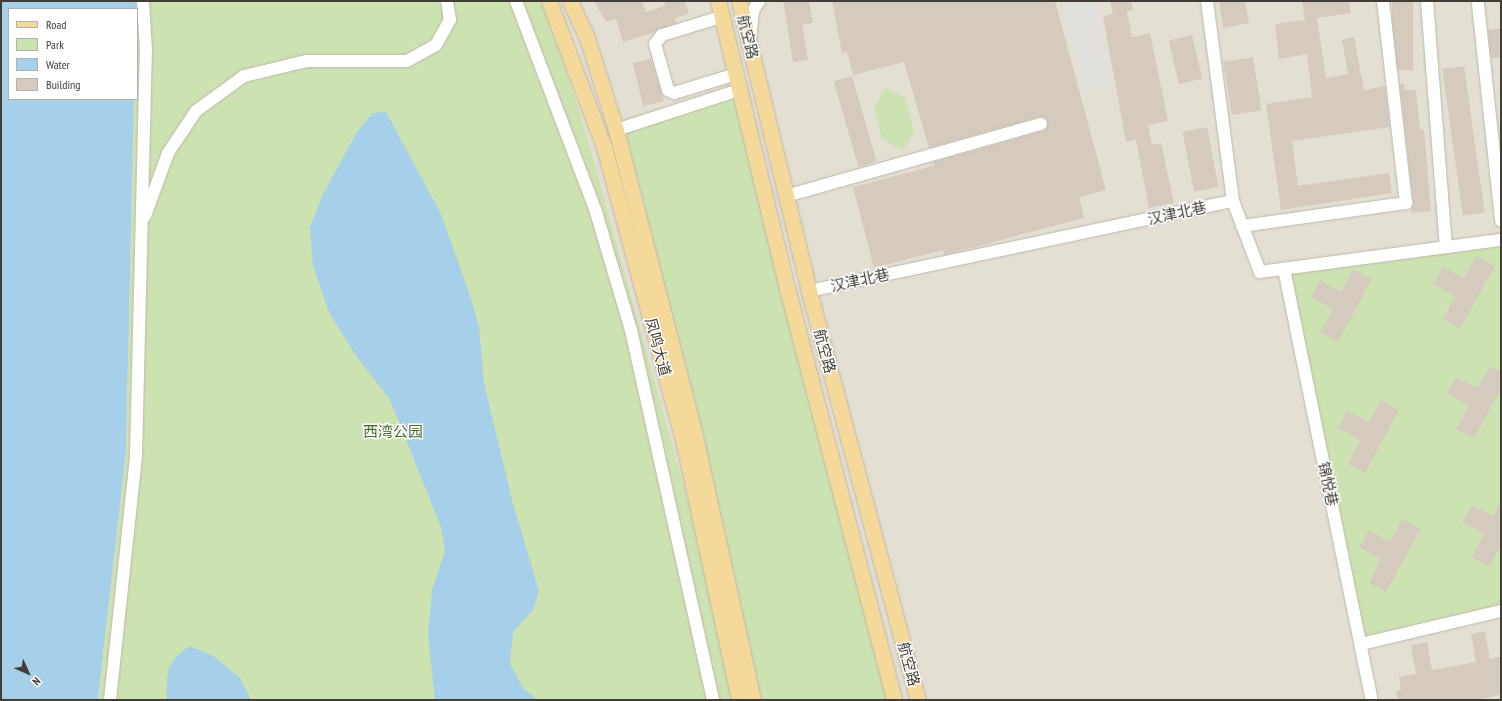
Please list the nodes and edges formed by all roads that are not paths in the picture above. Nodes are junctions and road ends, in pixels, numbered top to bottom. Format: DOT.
graph roads {
  1 [pos="143,1"];
  2 [pos="447,1"];
  3 [pos="516,1"];
  4 [pos="550,1"];
  5 [pos="570,1"];
  6 [pos="718,1"];
  7 [pos="739,1"];
  8 [pos="759,1"];
  9 [pos="1207,1"];
  10 [pos="1383,1"];
  11 [pos="1427,1"];
  12 [pos="1478,4"];
  13 [pos="721,17"];
  14 [pos="749,44"];
  15 [pos="736,74"];
  16 [pos="740,90"];
  17 [pos="1041,124"];
  18 [pos="616,130"];
  19 [pos="786,196"];
  20 [pos="1233,201"];
  21 [pos="1501,221"];
  22 [pos="141,226"];
  23 [pos="1242,226"];
  24 [pos="1501,240"];
  25 [pos="1446,247"];
  26 [pos="1284,269"];
  27 [pos="809,291"];
  28 [pos="1501,611"];
  29 [pos="1361,644"];
  30 [pos="110,700"];
  31 [pos="713,700"];
  32 [pos="739,700"];
  33 [pos="753,700"];
  34 [pos="894,700"];
  35 [pos="918,700"];
  36 [pos="1372,700"];
  1 -- 22 [label="street"];
  2 -- 22 [label="street"];
  3 -- 31 [label="street"];
  4 -- 32 [label="main road, 凤鸣大道"];
  5 -- 18 [label="main road, 凤鸣大道"];
  6 -- 13 [label="main road, 航空路"];
  7 -- 14 [label="main road, 航空路"];
  8 -- 14 [label="street"];
  9 -- 20 [label="street"];
  10 -- 23 [label="street"];
  11 -- 25 [label="street"];
  12 -- 21 [label="street"];
  13 -- 15 [label="main road, 航空路"];
  13 -- 15 [label="street"];
  14 -- 19 [label="main road, 航空路"];
  15 -- 16 [label="main road, 航空路"];
  16 -- 18 [label="street"];
  16 -- 34 [label="main road, 航空路"];
  17 -- 19 [label="street"];
  18 -- 33 [label="main road, 凤鸣大道"];
  19 -- 27 [label="main road, 航空路"];
  20 -- 23 [label="street"];
  20 -- 27 [label="street, 汉津北巷"];
  22 -- 30 [label="street"];
  23 -- 26 [label="street"];
  24 -- 25 [label="street"];
  25 -- 26 [label="street"];
  26 -- 29 [label="street, 锦悦巷"];
  27 -- 35 [label="main road, 航空路"];
  28 -- 29 [label="street"];
  29 -- 36 [label="street, 锦悦巷"];
}
